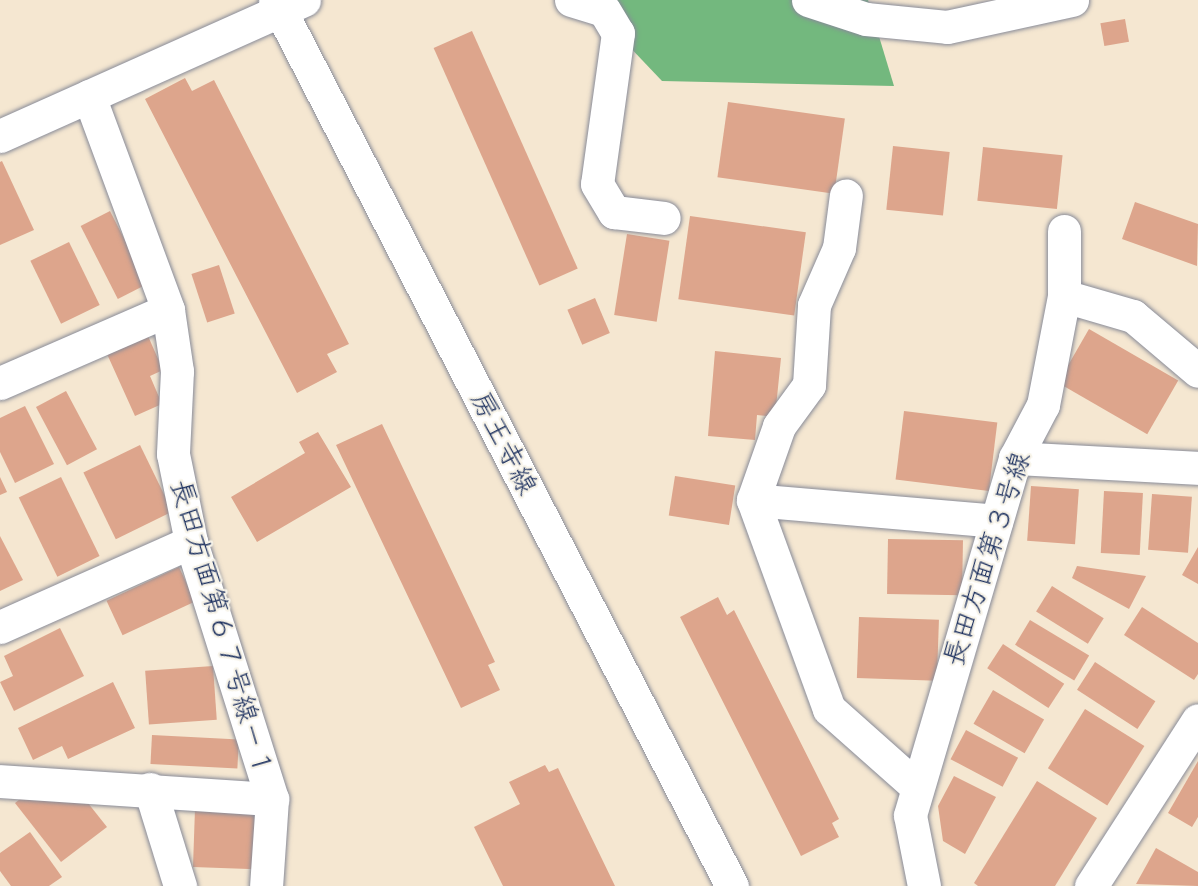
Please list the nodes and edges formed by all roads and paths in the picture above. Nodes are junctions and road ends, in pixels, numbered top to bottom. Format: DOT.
graph roads {
  1 [pos="571,0"];
  2 [pos="807,0"];
  3 [pos="1072,0"];
  4 [pos="286,3"];
  5 [pos="89,96"];
  6 [pos="0,136"];
  7 [pos="846,195"];
  8 [pos="664,218"];
  9 [pos="1064,231"];
  10 [pos="1064,296"];
  11 [pos="168,310"];
  12 [pos="1198,371"];
  13 [pos="0,383"];
  14 [pos="1016,458"];
  15 [pos="1198,468"];
  16 [pos="753,500"];
  17 [pos="996,521"];
  18 [pos="191,542"];
  19 [pos="0,627"];
  20 [pos="1198,720"];
  21 [pos="0,781"];
  22 [pos="917,787"];
  23 [pos="150,789"];
  24 [pos="272,799"];
  25 [pos="180,886"];
  26 [pos="266,886"];
  27 [pos="732,886"];
  28 [pos="924,886"];
  29 [pos="1091,886"];
  1 -- 8 [label="street"];
  2 -- 3 [label="street"];
  4 -- 5 [label="street"];
  4 -- 27 [label="street, 房王寺線"];
  5 -- 6 [label="street"];
  5 -- 11 [label="street, 長田方面第６７号線－１"];
  7 -- 16 [label="street"];
  9 -- 10 [label="street, 長田方面第３号線"];
  10 -- 12 [label="street"];
  10 -- 14 [label="street, 長田方面第３号線"];
  11 -- 13 [label="street"];
  11 -- 18 [label="street, 長田方面第６７号線－１"];
  14 -- 15 [label="street"];
  14 -- 17 [label="street, 長田方面第３号線"];
  16 -- 17 [label="street"];
  16 -- 22 [label="street"];
  17 -- 22 [label="street, 長田方面第３号線"];
  18 -- 19 [label="street"];
  18 -- 24 [label="street, 長田方面第６７号線－１"];
  20 -- 29 [label="street"];
  21 -- 23 [label="street"];
  22 -- 28 [label="street, 長田方面第３号線"];
  23 -- 24 [label="street"];
  23 -- 25 [label="street"];
  24 -- 26 [label="street, 長田方面第６７号線－１"];
}
